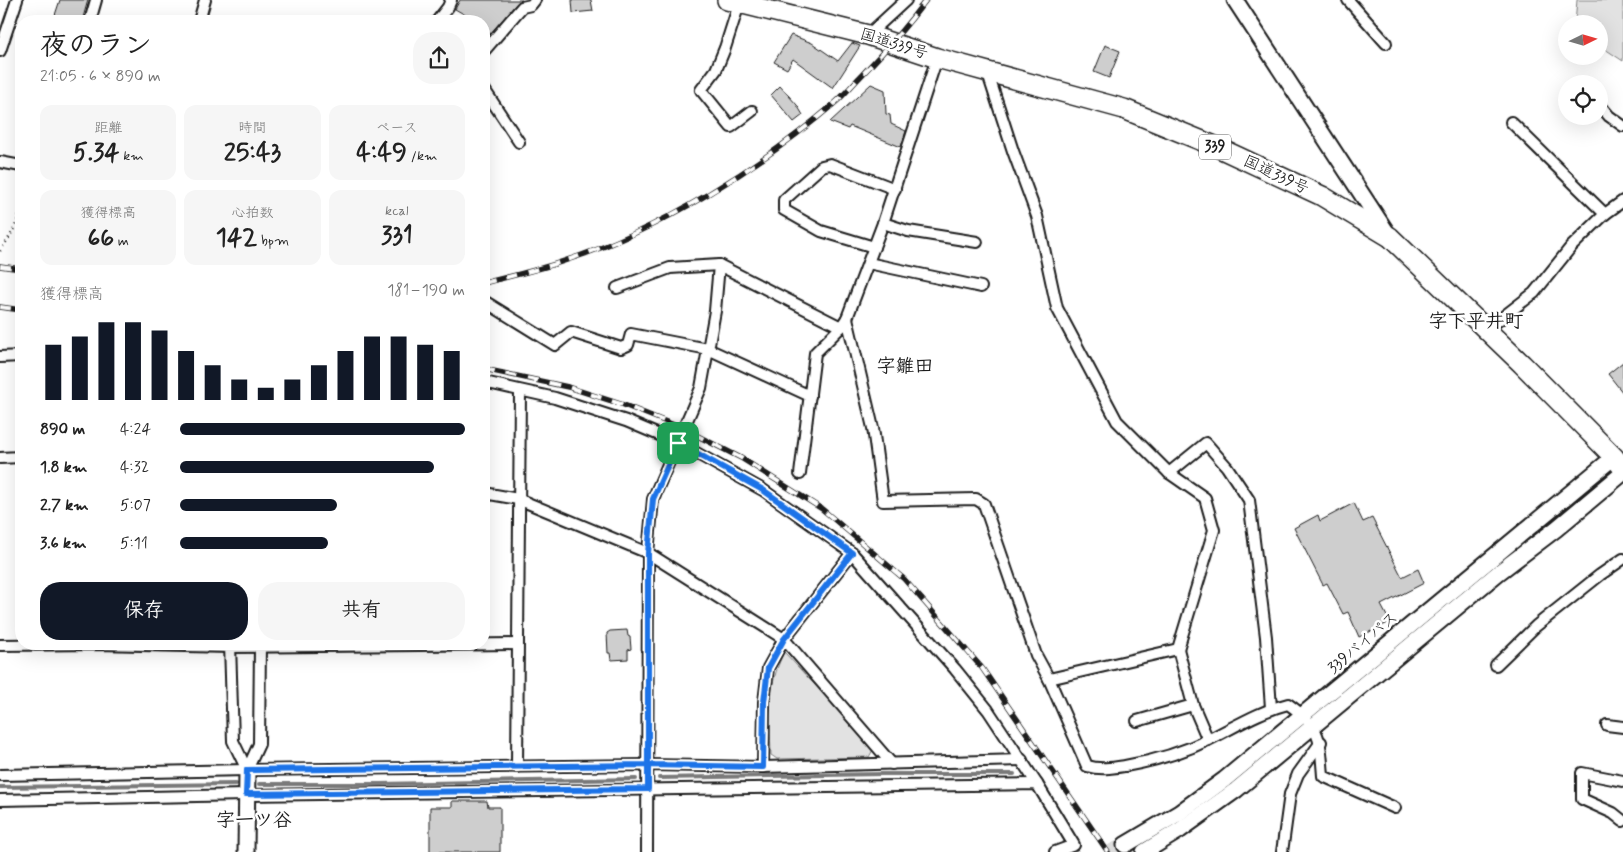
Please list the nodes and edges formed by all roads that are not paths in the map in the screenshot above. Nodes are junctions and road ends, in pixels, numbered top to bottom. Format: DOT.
graph roads {
  1 [pos="17,0"];
  2 [pos="96,0"];
  3 [pos="205,0"];
  4 [pos="451,0"];
  5 [pos="535,0"];
  6 [pos="906,0"];
  7 [pos="1235,0"];
  8 [pos="1348,0"];
  9 [pos="733,2"];
  10 [pos="92,15"];
  11 [pos="201,15"];
  12 [pos="442,15"];
  13 [pos="868,35"];
  14 [pos="1386,43"];
  15 [pos="490,44"];
  16 [pos="0,51"];
  17 [pos="937,58"];
  18 [pos="987,71"];
  19 [pos="490,98"];
  20 [pos="752,111"];
  21 [pos="1608,115"];
  22 [pos="1511,122"];
  23 [pos="1623,126"];
  24 [pos="519,142"];
  25 [pos="0,162"];
  26 [pos="15,165"];
  27 [pos="894,188"];
  28 [pos="1623,201"];
  29 [pos="1605,214"];
  30 [pos="883,223"];
  31 [pos="1390,237"];
  32 [pos="977,242"];
  33 [pos="874,247"];
  34 [pos="868,263"];
  35 [pos="719,265"];
  36 [pos="981,287"];
  37 [pos="617,288"];
  38 [pos="490,305"];
  39 [pos="847,318"];
  40 [pos="841,327"];
  41 [pos="1486,330"];
  42 [pos="708,349"];
  43 [pos="15,356"];
  44 [pos="0,357"];
  45 [pos="490,384"];
  46 [pos="520,391"];
  47 [pos="810,396"];
  48 [pos="678,443"];
  49 [pos="0,458"];
  50 [pos="15,458"];
  51 [pos="1620,458"];
  52 [pos="1169,473"];
  53 [pos="800,474"];
  54 [pos="1623,474"];
  55 [pos="490,494"];
  56 [pos="518,499"];
  57 [pos="648,553"];
  58 [pos="852,553"];
  59 [pos="1623,559"];
  60 [pos="784,639"];
  61 [pos="490,644"];
  62 [pos="517,644"];
  63 [pos="0,645"];
  64 [pos="15,645"];
  65 [pos="1178,649"];
  66 [pos="230,650"];
  67 [pos="260,650"];
  68 [pos="1496,665"];
  69 [pos="1049,679"];
  70 [pos="1193,705"];
  71 [pos="1271,708"];
  72 [pos="1137,720"];
  73 [pos="1308,720"];
  74 [pos="1607,726"];
  75 [pos="1623,727"];
  76 [pos="1208,740"];
  77 [pos="1321,742"];
  78 [pos="1022,760"];
  79 [pos="892,764"];
  80 [pos="648,765"];
  81 [pos="517,767"];
  82 [pos="763,767"];
  83 [pos="247,770"];
  84 [pos="0,775"];
  85 [pos="1623,781"];
  86 [pos="1037,784"];
  87 [pos="648,789"];
  88 [pos="246,794"];
  89 [pos="0,800"];
  90 [pos="1395,808"];
  91 [pos="1623,821"];
  92 [pos="1126,845"];
  93 [pos="246,852"];
  94 [pos="647,852"];
  95 [pos="1055,852"];
  96 [pos="1144,852"];
  97 [pos="1282,852"];
  1 -- 16 [label="street"];
  2 -- 10 [label="street"];
  3 -- 11 [label="street"];
  4 -- 12 [label="street"];
  5 -- 15 [label="street"];
  6 -- 13 [label="street"];
  7 -- 31 [label="street"];
  8 -- 14 [label="street"];
  9 -- 13 [label="highway, 国道339号 / 339"];
  9 -- 20 [label="street"];
  13 -- 17 [label="highway, 国道339号 / 339"];
  17 -- 18 [label="highway, 国道339号 / 339"];
  17 -- 27 [label="street"];
  18 -- 31 [label="highway, 国道339号 / 339"];
  18 -- 52 [label="street"];
  19 -- 24 [label="street"];
  21 -- 23 [label="street"];
  22 -- 29 [label="street"];
  25 -- 26 [label="street"];
  27 -- 30 [label="street"];
  27 -- 33 [label="street"];
  28 -- 29 [label="street"];
  29 -- 41 [label="street"];
  30 -- 32 [label="street"];
  30 -- 33 [label="street"];
  31 -- 41 [label="highway, 国道339号 / 339"];
  33 -- 34 [label="street"];
  34 -- 36 [label="street"];
  34 -- 39 [label="street"];
  35 -- 37 [label="street"];
  35 -- 40 [label="street"];
  35 -- 42 [label="street"];
  38 -- 42 [label="street"];
  39 -- 40 [label="street"];
  39 -- 69 [label="street"];
  40 -- 47 [label="street"];
  41 -- 51 [label="highway, 国道339号 / 339"];
  42 -- 47 [label="street"];
  42 -- 48 [label="street"];
  43 -- 44 [label="street"];
  45 -- 46 [label="street"];
  46 -- 48 [label="street"];
  46 -- 56 [label="street"];
  47 -- 53 [label="street"];
  48 -- 57 [label="street"];
  48 -- 58 [label="street"];
  49 -- 50 [label="street"];
  51 -- 73 [label="street, 339バイパス"];
  52 -- 65 [label="street"];
  52 -- 71 [label="street"];
  54 -- 73 [label="street"];
  55 -- 56 [label="street"];
  56 -- 57 [label="street"];
  56 -- 62 [label="street"];
  57 -- 60 [label="street"];
  57 -- 80 [label="street"];
  58 -- 60 [label="street"];
  58 -- 78 [label="street"];
  59 -- 68 [label="street"];
  60 -- 79 [label="street"];
  60 -- 82 [label="street"];
  61 -- 62 [label="street"];
  62 -- 81 [label="street"];
  63 -- 64 [label="street"];
  65 -- 69 [label="street"];
  65 -- 70 [label="street"];
  66 -- 83 [label="street"];
  67 -- 83 [label="street"];
  69 -- 76 [label="street"];
  70 -- 72 [label="street"];
  70 -- 76 [label="street"];
  71 -- 73 [label="street"];
  71 -- 76 [label="street"];
  73 -- 77 [label="street"];
  73 -- 92 [label="street, 339バイパス"];
  73 -- 96 [label="street"];
  74 -- 75 [label="street"];
  77 -- 90 [label="street"];
  77 -- 97 [label="street"];
  78 -- 79 [label="street"];
  78 -- 86 [label="street"];
  79 -- 82 [label="street"];
  80 -- 81 [label="street"];
  80 -- 82 [label="street"];
  80 -- 87 [label="street"];
  81 -- 83 [label="street"];
  83 -- 84 [label="street"];
  83 -- 88 [label="street"];
  85 -- 91 [label="street"];
  86 -- 87 [label="street"];
  86 -- 95 [label="street"];
  87 -- 88 [label="street"];
  87 -- 94 [label="street"];
  88 -- 89 [label="street"];
  88 -- 93 [label="street"];
}
